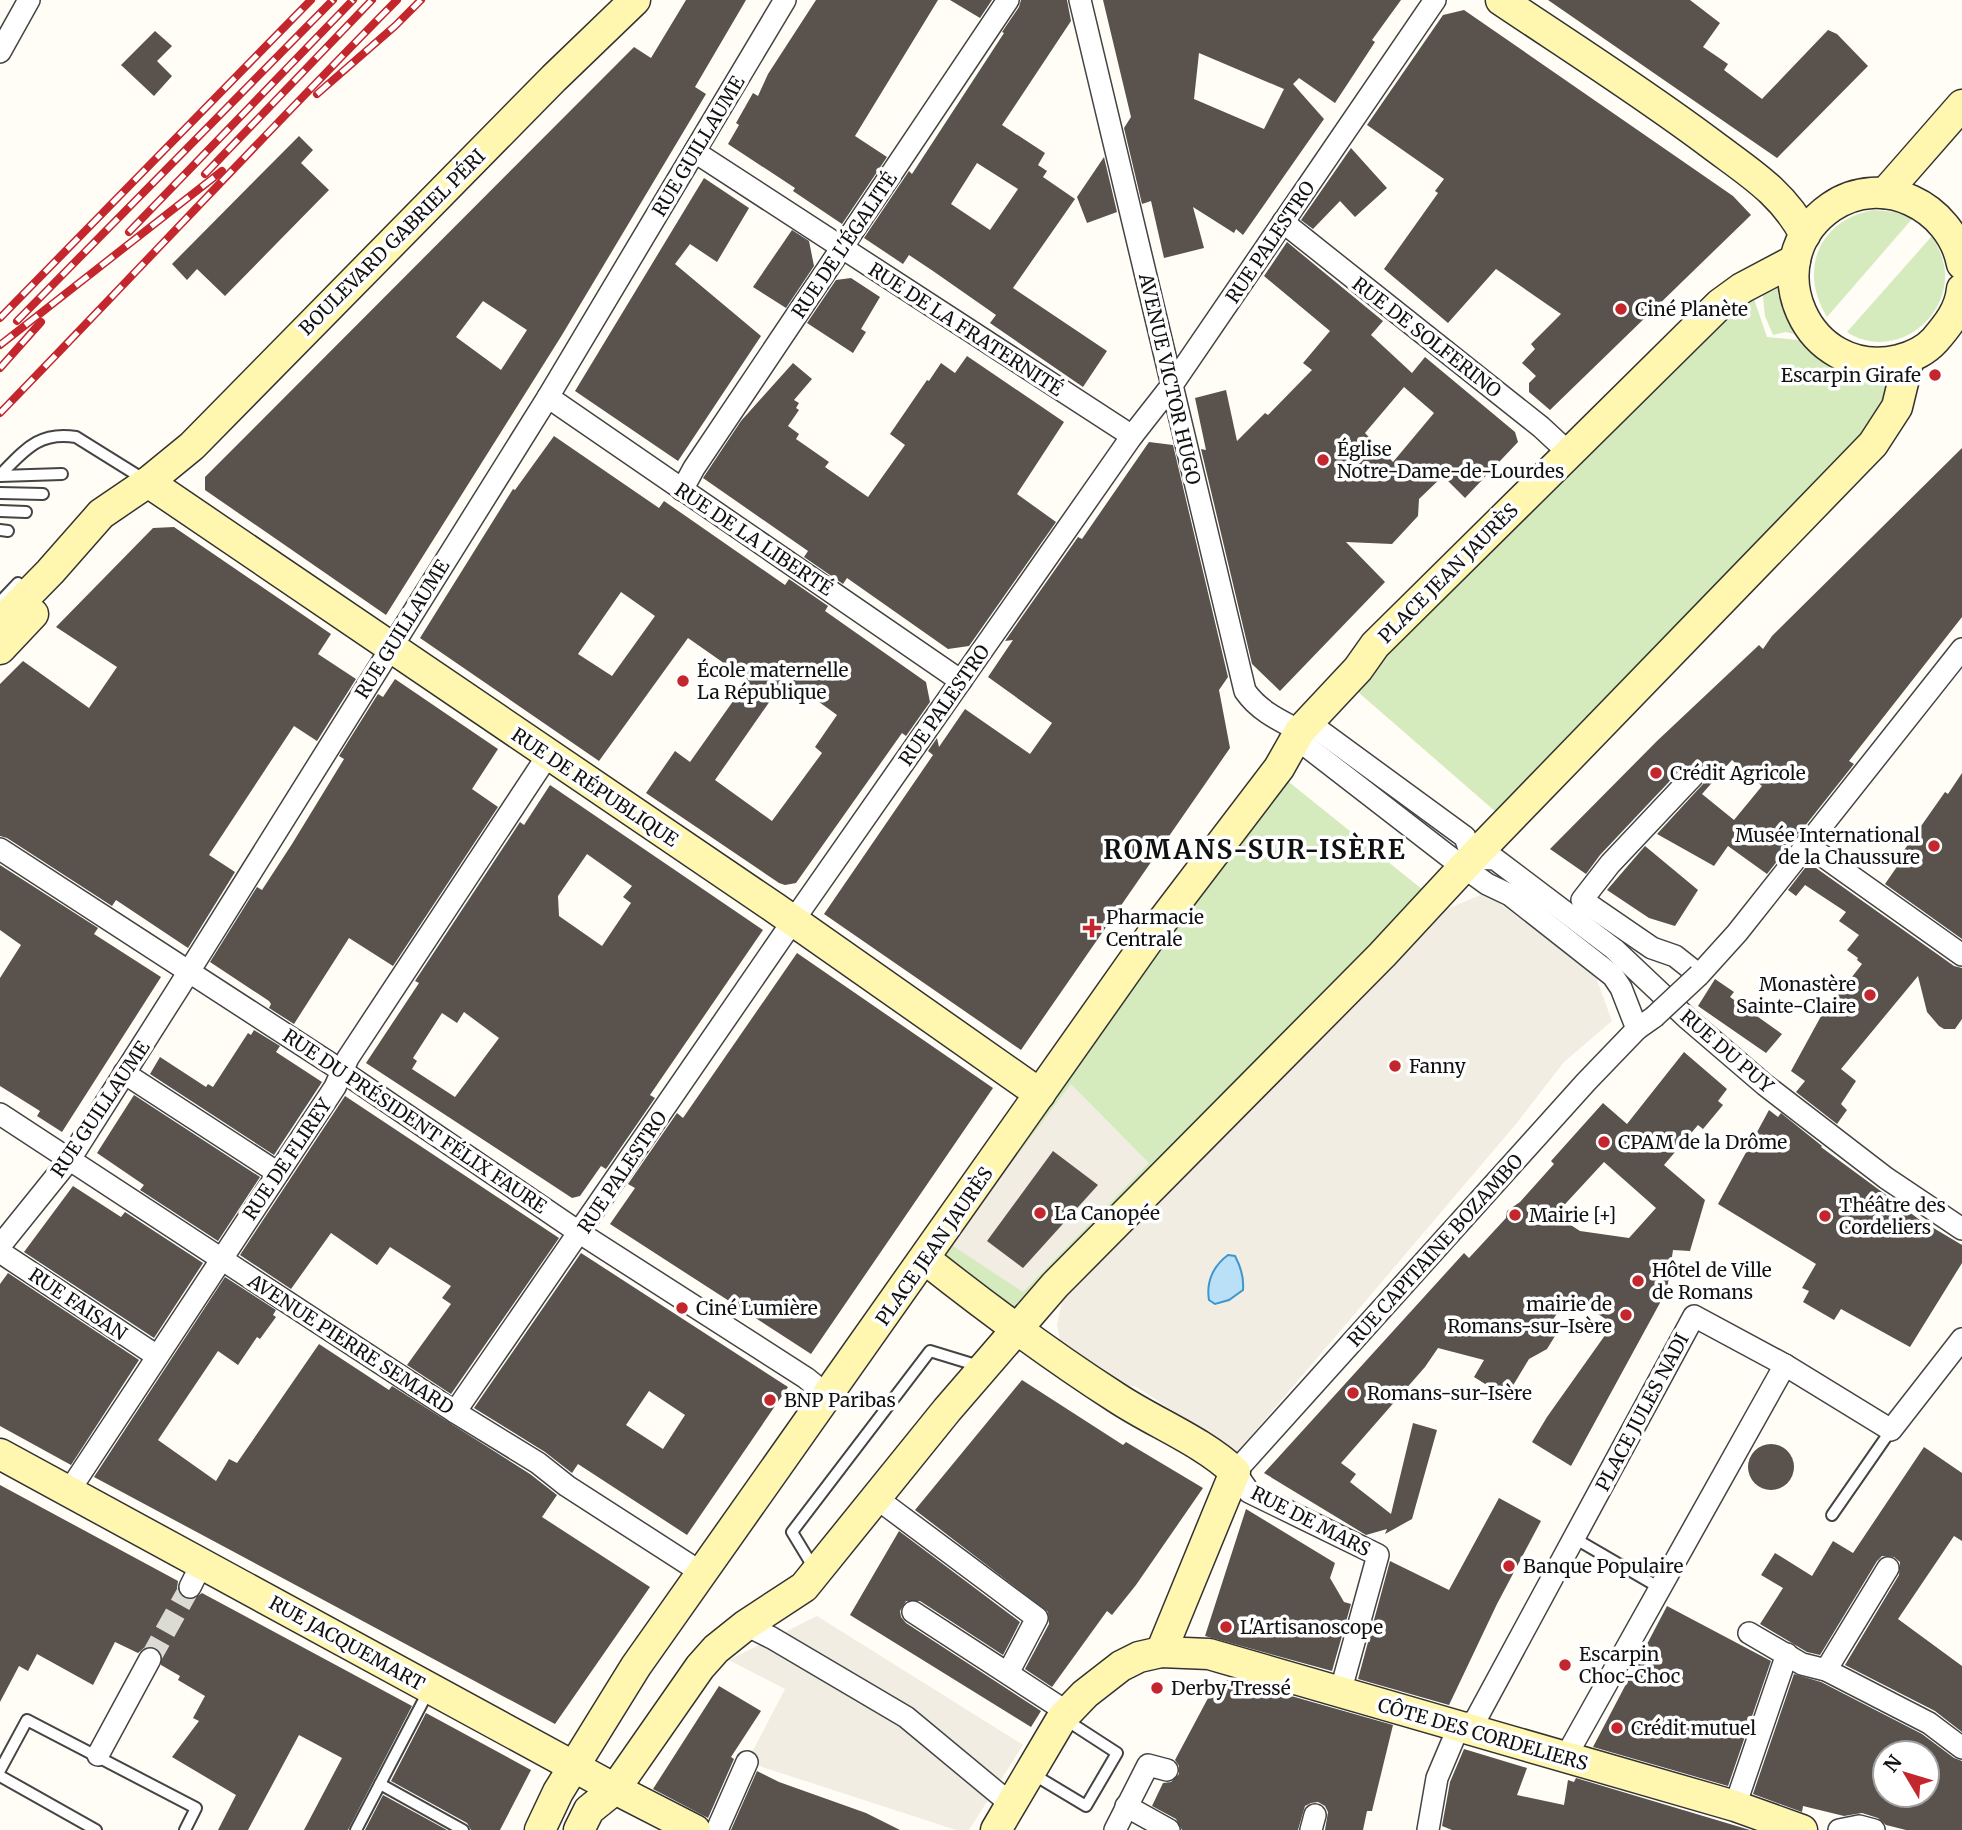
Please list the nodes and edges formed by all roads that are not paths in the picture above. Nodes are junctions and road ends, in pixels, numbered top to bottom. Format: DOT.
graph roads {
  1 [pos="29,0"];
  2 [pos="635,0"];
  3 [pos="785,0"];
  4 [pos="1007,0"];
  5 [pos="1080,0"];
  6 [pos="1435,0"];
  7 [pos="1501,0"];
  8 [pos="0,52"];
  9 [pos="1962,105"];
  10 [pos="695,152"];
  11 [pos="1775,192"];
  12 [pos="1885,193"];
  13 [pos="1832,206"];
  14 [pos="1283,222"];
  15 [pos="1800,247"];
  16 [pos="842,248"];
  17 [pos="1962,262"];
  18 [pos="1962,289"];
  19 [pos="1962,296"];
  20 [pos="1962,342"];
  21 [pos="1919,351"];
  22 [pos="1172,385"];
  23 [pos="548,397"];
  24 [pos="1132,436"];
  25 [pos="1569,453"];
  26 [pos="62,474"];
  27 [pos="0,476"];
  28 [pos="148,482"];
  29 [pos="682,490"];
  30 [pos="0,492"];
  31 [pos="43,494"];
  32 [pos="0,510"];
  33 [pos="26,512"];
  34 [pos="101,514"];
  35 [pos="53,550"];
  36 [pos="25,577"];
  37 [pos="0,602"];
  38 [pos="0,623"];
  39 [pos="391,647"];
  40 [pos="0,649"];
  41 [pos="1962,649"];
  42 [pos="961,681"];
  43 [pos="1295,740"];
  44 [pos="548,755"];
  45 [pos="1693,776"];
  46 [pos="1806,844"];
  47 [pos="0,849"];
  48 [pos="1481,868"];
  49 [pos="793,921"];
  50 [pos="1962,955"];
  51 [pos="188,972"];
  52 [pos="1699,975"];
  53 [pos="1645,1023"];
  54 [pos="342,1071"];
  55 [pos="124,1073"];
  56 [pos="1040,1094"];
  57 [pos="0,1114"];
  58 [pos="70,1158"];
  59 [pos="278,1173"];
  60 [pos="1962,1229"];
  61 [pos="580,1233"];
  62 [pos="0,1246"];
  63 [pos="0,1252"];
  64 [pos="220,1258"];
  65 [pos="925,1259"];
  66 [pos="1016,1330"];
  67 [pos="1962,1339"];
  68 [pos="157,1356"];
  69 [pos="1785,1365"];
  70 [pos="983,1368"];
  71 [pos="828,1396"];
  72 [pos="455,1412"];
  73 [pos="1891,1430"];
  74 [pos="0,1454"];
  75 [pos="1235,1472"];
  76 [pos="69,1491"];
  77 [pos="875,1497"];
  78 [pos="1832,1516"];
  79 [pos="1574,1538"];
  80 [pos="1888,1568"];
  81 [pos="816,1572"];
  82 [pos="702,1573"];
  83 [pos="1660,1588"];
  84 [pos="914,1612"];
  85 [pos="746,1625"];
  86 [pos="1749,1633"];
  87 [pos="1161,1651"];
  88 [pos="1787,1654"];
  89 [pos="150,1659"];
  90 [pos="1826,1670"];
  91 [pos="1008,1673"];
  92 [pos="429,1689"];
  93 [pos="1340,1693"];
  94 [pos="1065,1715"];
  95 [pos="1459,1726"];
  96 [pos="1962,1748"];
  97 [pos="97,1755"];
  98 [pos="1565,1758"];
  99 [pos="747,1762"];
  100 [pos="574,1765"];
  101 [pos="0,1770"];
  102 [pos="1167,1770"];
  103 [pos="1031,1773"];
  104 [pos="0,1776"];
  105 [pos="380,1784"];
  106 [pos="615,1789"];
  107 [pos="1012,1805"];
  108 [pos="1126,1806"];
  109 [pos="1735,1806"];
  110 [pos="96,1830"];
  111 [pos="185,1830"];
  112 [pos="356,1830"];
  113 [pos="463,1830"];
  114 [pos="540,1830"];
  115 [pos="579,1830"];
  116 [pos="695,1830"];
  117 [pos="717,1830"];
  118 [pos="996,1830"];
  119 [pos="1115,1830"];
  120 [pos="1168,1830"];
  121 [pos="1429,1830"];
  122 [pos="1802,1830"];
  123 [pos="1839,1830"];
  124 [pos="1874,1830"];
  1 -- 8 [label="street"];
  2 -- 28 [label="main road, BOULEVARD GABRIEL PÉRI"];
  3 -- 10 [label="street, RUE GUILLAUME"];
  4 -- 16 [label="street, RUE DE L'ÉGALITÉ"];
  5 -- 22 [label="street, AVENUE VICTOR HUGO"];
  6 -- 14 [label="street, RUE PALESTRO"];
  7 -- 11 [label="main road"];
  9 -- 12 [label="main road"];
  10 -- 16 [label="street, RUE DE LA FRATERNITÉ"];
  10 -- 23 [label="street, RUE GUILLAUME"];
  11 -- 13 [label="main road"];
  11 -- 15 [label="main road"];
  12 -- 13 [label="main road"];
  12 -- 17 [label="main road"];
  13 -- 15 [label="main road, PLACE JEAN JAURÈS"];
  14 -- 22 [label="street, RUE PALESTRO"];
  14 -- 25 [label="street, RUE DE SOLFERINO"];
  15 -- 21 [label="main road"];
  15 -- 25 [label="main road, PLACE JEAN JAURÈS"];
  16 -- 24 [label="street, RUE DE LA FRATERNITÉ"];
  16 -- 29 [label="street, RUE DE L'ÉGALITÉ"];
  18 -- 19 [label="main road"];
  19 -- 21 [label="main road"];
  20 -- 21 [label="main road"];
  21 -- 48 [label="main road"];
  22 -- 24 [label="street, RUE PALESTRO"];
  22 -- 43 [label="street, AVENUE VICTOR HUGO"];
  23 -- 29 [label="street, RUE DE LA LIBERTÉ"];
  23 -- 39 [label="street, RUE GUILLAUME"];
  24 -- 42 [label="street, RUE PALESTRO"];
  25 -- 43 [label="main road, PLACE JEAN JAURÈS"];
  26 -- 27 [label="lane"];
  27 -- 28 [label="lane"];
  28 -- 34 [label="main road, BOULEVARD GABRIEL PÉRI"];
  28 -- 39 [label="main road, RUE DE RÉPUBLIQUE"];
  28 -- 40 [label="main road, BOULEVARD GABRIEL PÉRI"];
  29 -- 42 [label="street, RUE DE LA LIBERTÉ"];
  30 -- 31 [label="lane"];
  32 -- 33 [label="lane"];
  34 -- 35 [label="lane, BOULEVARD GABRIEL PÉRI"];
  34 -- 38 [label="main road, BOULEVARD GABRIEL PÉRI"];
  36 -- 37 [label="lane"];
  39 -- 44 [label="main road, RUE DE RÉPUBLIQUE"];
  39 -- 51 [label="street, RUE GUILLAUME"];
  41 -- 46 [label="street, RUE CAPITAINE BOZAMBO"];
  42 -- 49 [label="street, RUE PALESTRO"];
  43 -- 48 [label="street"];
  43 -- 56 [label="main road, PLACE JEAN JAURÈS"];
  44 -- 49 [label="main road, RUE DE RÉPUBLIQUE"];
  44 -- 54 [label="street, RUE DE FLIREY"];
  45 -- 52 [label="street"];
  46 -- 50 [label="street"];
  46 -- 52 [label="street, RUE CAPITAINE BOZAMBO"];
  47 -- 51 [label="street, RUE DU PRÉSIDENT FÉLIX FAURE"];
  48 -- 53 [label="street"];
  48 -- 60 [label="street, RUE DU PUY"];
  48 -- 66 [label="main road"];
  49 -- 56 [label="main road, RUE DE RÉPUBLIQUE"];
  49 -- 61 [label="street, RUE PALESTRO"];
  51 -- 54 [label="street, RUE DU PRÉSIDENT FÉLIX FAURE"];
  51 -- 55 [label="street, RUE GUILLAUME"];
  52 -- 53 [label="street, RUE CAPITAINE BOZAMBO, bridge"];
  53 -- 75 [label="street, RUE CAPITAINE BOZAMBO"];
  54 -- 59 [label="street, RUE DE FLIREY"];
  54 -- 61 [label="street, RUE DU PRÉSIDENT FÉLIX FAURE"];
  55 -- 58 [label="street, RUE GUILLAUME"];
  55 -- 59 [label="street"];
  56 -- 65 [label="main road, PLACE JEAN JAURÈS"];
  57 -- 58 [label="street, AVENUE PIERRE SEMARD"];
  58 -- 62 [label="street, RUE GUILLAUME"];
  58 -- 64 [label="street, AVENUE PIERRE SEMARD"];
  59 -- 64 [label="street, RUE DE FLIREY"];
  61 -- 71 [label="street, RUE DU PRÉSIDENT FÉLIX FAURE"];
  61 -- 72 [label="street, RUE PALESTRO"];
  63 -- 68 [label="street, RUE FAISAN"];
  64 -- 68 [label="street, RUE DE FLIREY"];
  64 -- 72 [label="street, AVENUE PIERRE SEMARD"];
  65 -- 66 [label="main road"];
  65 -- 71 [label="main road, PLACE JEAN JAURÈS"];
  66 -- 70 [label="main road"];
  66 -- 75 [label="main road"];
  67 -- 73 [label="street"];
  68 -- 76 [label="street, RUE DE FLIREY"];
  69 -- 73 [label="street"];
  69 -- 79 [label="street, PLACE JULES NADI"];
  69 -- 83 [label="street"];
  70 -- 77 [label="main road"];
  70 -- 81 [label="lane"];
  71 -- 82 [label="main road, PLACE JEAN JAURÈS"];
  72 -- 82 [label="street, AVENUE PIERRE SEMARD"];
  73 -- 78 [label="lane"];
  74 -- 76 [label="main road, RUE JACQUEMART"];
  75 -- 87 [label="main road"];
  75 -- 93 [label="street, RUE DE MARS"];
  76 -- 92 [label="main road, RUE JACQUEMART"];
  77 -- 81 [label="main road"];
  77 -- 91 [label="street"];
  79 -- 83 [label="lane"];
  79 -- 95 [label="street, PLACE JULES NADI"];
  80 -- 90 [label="street"];
  81 -- 85 [label="main road"];
  82 -- 100 [label="main road, PLACE JEAN JAURÈS"];
  83 -- 98 [label="street"];
  84 -- 91 [label="street"];
  85 -- 106 [label="main road"];
  85 -- 107 [label="street"];
  86 -- 88 [label="street"];
  87 -- 93 [label="main road, CÔTE DES CORDELIERS"];
  87 -- 94 [label="main road"];
  88 -- 90 [label="street"];
  88 -- 109 [label="street"];
  89 -- 97 [label="street"];
  90 -- 96 [label="street"];
  91 -- 94 [label="street"];
  92 -- 100 [label="main road, RUE JACQUEMART"];
  92 -- 105 [label="lane"];
  93 -- 95 [label="main road, CÔTE DES CORDELIERS"];
  94 -- 103 [label="main road"];
  94 -- 103 [label="lane"];
  95 -- 98 [label="main road, CÔTE DES CORDELIERS"];
  95 -- 121 [label="street"];
  97 -- 101 [label="lane"];
  97 -- 111 [label="lane"];
  98 -- 109 [label="main road, CÔTE DES CORDELIERS"];
  99 -- 117 [label="street"];
  100 -- 106 [label="main road, RUE JACQUEMART"];
  100 -- 114 [label="main road, PLACE JEAN JAURÈS"];
  102 -- 108 [label="street"];
  103 -- 107 [label="main road"];
  104 -- 110 [label="lane"];
  105 -- 112 [label="lane"];
  105 -- 113 [label="lane"];
  106 -- 115 [label="main road"];
  106 -- 116 [label="main road, RUE JACQUEMART"];
  107 -- 118 [label="main road"];
  108 -- 119 [label="street"];
  108 -- 120 [label="street"];
  109 -- 122 [label="main road, CÔTE DES CORDELIERS"];
  123 -- 124 [label="street"];
}
